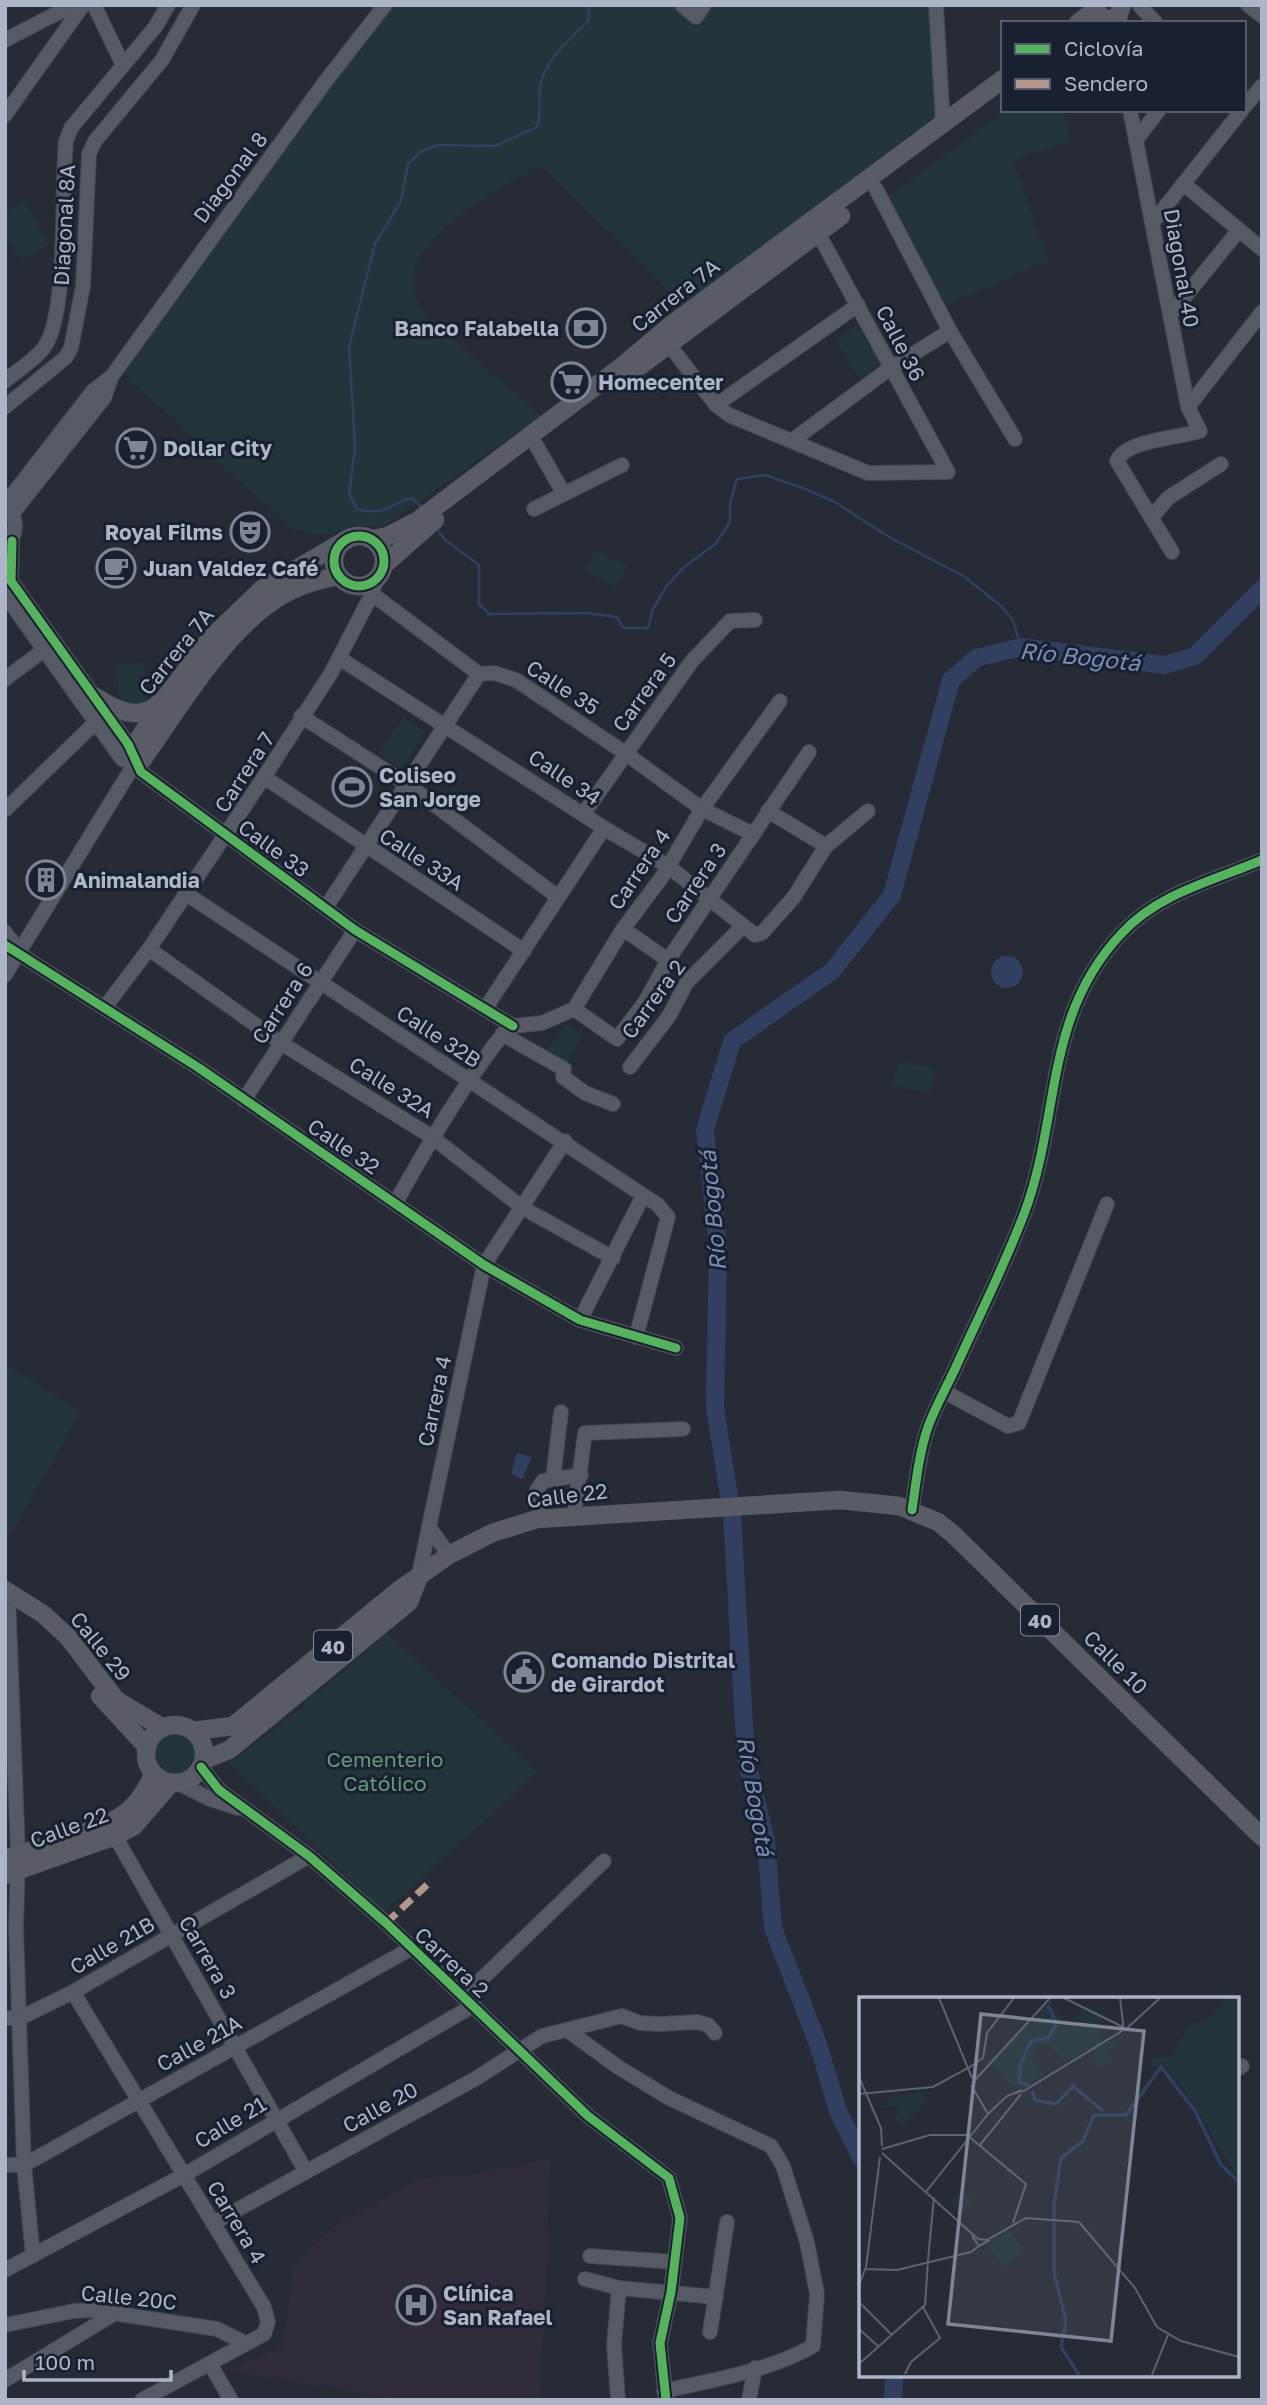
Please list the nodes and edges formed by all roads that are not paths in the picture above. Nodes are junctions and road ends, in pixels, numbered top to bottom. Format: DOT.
graph roads {
  1 [pos="72,5"];
  2 [pos="83,5"];
  3 [pos="94,5"];
  4 [pos="168,5"];
  5 [pos="193,5"];
  6 [pos="385,5"];
  7 [pos="682,5"];
  8 [pos="936,5"];
  9 [pos="1248,5"];
  10 [pos="1140,6"];
  11 [pos="700,11"];
  12 [pos="1107,14"];
  13 [pos="1262,16"];
  14 [pos="1084,21"];
  15 [pos="1154,21"];
  16 [pos="5,40"];
  17 [pos="123,65"];
  18 [pos="1001,80"];
  19 [pos="1262,86"];
  20 [pos="1001,95"];
  21 [pos="1246,104"];
  22 [pos="1130,112"];
  23 [pos="1157,112"];
  24 [pos="1239,112"];
  25 [pos="5,115"];
  26 [pos="943,124"];
  27 [pos="1136,140"];
  28 [pos="1185,184"];
  29 [pos="876,189"];
  30 [pos="1153,222"];
  31 [pos="1239,230"];
  32 [pos="818,233"];
  33 [pos="1262,249"];
  34 [pos="858,305"];
  35 [pos="1262,312"];
  36 [pos="1170,314"];
  37 [pos="950,331"];
  38 [pos="669,345"];
  39 [pos="889,369"];
  40 [pos="5,381"];
  41 [pos="716,405"];
  42 [pos="5,407"];
  43 [pos="1188,407"];
  44 [pos="1015,439"];
  45 [pos="793,440"];
  46 [pos="536,445"];
  47 [pos="1221,464"];
  48 [pos="622,465"];
  49 [pos="564,494"];
  50 [pos="8,508"];
  51 [pos="441,509"];
  52 [pos="534,509"];
  53 [pos="1152,517"];
  54 [pos="421,525"];
  55 [pos="372,539"];
  56 [pos="346,540"];
  57 [pos="8,545"];
  58 [pos="1172,552"];
  59 [pos="339,576"];
  60 [pos="377,580"];
  61 [pos="5,595"];
  62 [pos="755,620"];
  63 [pos="44,650"];
  64 [pos="339,658"];
  65 [pos="479,674"];
  66 [pos="5,679"];
  67 [pos="94,696"];
  68 [pos="164,698"];
  69 [pos="780,701"];
  70 [pos="301,716"];
  71 [pos="96,722"];
  72 [pos="447,725"];
  73 [pos="810,752"];
  74 [pos="625,753"];
  75 [pos="135,763"];
  76 [pos="264,777"];
  77 [pos="408,785"];
  78 [pos="702,809"];
  79 [pos="5,810"];
  80 [pos="768,811"];
  81 [pos="868,811"];
  82 [pos="584,813"];
  83 [pos="604,828"];
  84 [pos="225,833"];
  85 [pos="753,834"];
  86 [pos="364,846"];
  87 [pos="826,846"];
  88 [pos="1262,860"];
  89 [pos="668,866"];
  90 [pos="185,893"];
  91 [pos="558,897"];
  92 [pos="709,899"];
  93 [pos="326,907"];
  94 [pos="742,927"];
  95 [pos="623,929"];
  96 [pos="355,930"];
  97 [pos="5,932"];
  98 [pos="5,945"];
  99 [pos="149,948"];
  100 [pos="524,951"];
  101 [pos="20,952"];
  102 [pos="668,960"];
  103 [pos="5,975"];
  104 [pos="320,984"];
  105 [pos="105,1007"];
  106 [pos="485,1009"];
  107 [pos="574,1009"];
  108 [pos="507,1030"];
  109 [pos="281,1043"];
  110 [pos="630,1067"];
  111 [pos="469,1081"];
  112 [pos="244,1100"];
  113 [pos="613,1104"];
  114 [pos="432,1137"];
  115 [pos="565,1141"];
  116 [pos="643,1196"];
  117 [pos="396,1202"];
  118 [pos="1107,1204"];
  119 [pos="523,1209"];
  120 [pos="613,1258"];
  121 [pos="485,1265"];
  122 [pos="580,1320"];
  123 [pos="636,1337"];
  124 [pos="676,1348"];
  125 [pos="945,1392"];
  126 [pos="561,1412"];
  127 [pos="683,1429"];
  128 [pos="581,1475"];
  129 [pos="552,1479"];
  130 [pos="769,1502"];
  131 [pos="538,1506"];
  132 [pos="912,1510"];
  133 [pos="574,1515"];
  134 [pos="429,1527"];
  135 [pos="449,1555"];
  136 [pos="418,1579"];
  137 [pos="6,1596"];
  138 [pos="8,1659"];
  139 [pos="163,1728"];
  140 [pos="193,1731"];
  141 [pos="147,1747"];
  142 [pos="203,1763"];
  143 [pos="10,1773"];
  144 [pos="154,1774"];
  145 [pos="175,1783"];
  146 [pos="246,1811"];
  147 [pos="115,1836"];
  148 [pos="1262,1837"];
  149 [pos="309,1856"];
  150 [pos="604,1861"];
  151 [pos="12,1864"];
  152 [pos="171,1936"];
  153 [pos="411,1949"];
  154 [pos="74,1992"];
  155 [pos="469,2001"];
  156 [pos="13,2018"];
  157 [pos="567,2030"];
  158 [pos="715,2033"];
  159 [pos="235,2047"];
  160 [pos="519,2050"];
  161 [pos="139,2100"];
  162 [pos="275,2119"];
  163 [pos="5,2165"];
  164 [pos="24,2165"];
  165 [pos="306,2172"];
  166 [pos="184,2175"];
  167 [pos="213,2222"];
  168 [pos="727,2222"];
  169 [pos="33,2256"];
  170 [pos="590,2256"];
  171 [pos="674,2262"];
  172 [pos="5,2270"];
  173 [pos="585,2279"];
  174 [pos="619,2288"];
  175 [pos="671,2292"];
  176 [pos="716,2297"];
  177 [pos="112,2315"];
  178 [pos="5,2325"];
  179 [pos="710,2332"];
  180 [pos="245,2343"];
  181 [pos="210,2364"];
  182 [pos="755,2368"];
  183 [pos="5,2380"];
  184 [pos="665,2395"];
  185 [pos="142,2400"];
  186 [pos="231,2400"];
  187 [pos="618,2400"];
  188 [pos="749,2400"];
  1 -- 16 [label="street"];
  2 -- 25 [label="street"];
  3 -- 17 [label="street"];
  4 -- 17 [label="street, Diagonal 8A"];
  5 -- 42 [label="street, Diagonal 8A"];
  6 -- 50 [label="street, Diagonal 8"];
  7 -- 11 [label="street"];
  8 -- 26 [label="street"];
  9 -- 13 [label="street"];
  10 -- 12 [label="street"];
  10 -- 15 [label="street"];
  12 -- 14 [label="main road"];
  17 -- 40 [label="street, Diagonal 8A"];
  18 -- 26 [label="main road, Carrera 7A"];
  19 -- 21 [label="street"];
  20 -- 29 [label="main road, Carrera 7A"];
  22 -- 27 [label="street, Diagonal 40"];
  23 -- 27 [label="street"];
  24 -- 28 [label="street"];
  26 -- 51 [label="main road, Carrera 7A"];
  27 -- 30 [label="street, Diagonal 40"];
  28 -- 30 [label="street"];
  28 -- 31 [label="street"];
  29 -- 32 [label="main road, Carrera 7A"];
  29 -- 37 [label="street"];
  30 -- 36 [label="street, Diagonal 40"];
  31 -- 33 [label="street"];
  31 -- 36 [label="street"];
  32 -- 34 [label="street, Calle 36"];
  32 -- 38 [label="main road, Carrera 7A"];
  34 -- 39 [label="street, Calle 36"];
  34 -- 41 [label="street"];
  35 -- 43 [label="street"];
  36 -- 43 [label="street, Diagonal 40"];
  37 -- 39 [label="street"];
  37 -- 44 [label="street"];
  38 -- 41 [label="street"];
  38 -- 46 [label="main road, Carrera 7A"];
  39 -- 45 [label="street"];
  39 -- 45 [label="street, Calle 36"];
  41 -- 45 [label="street"];
  43 -- 53 [label="street, Diagonal 40"];
  46 -- 49 [label="street"];
  46 -- 51 [label="main road, Carrera 7A"];
  47 -- 53 [label="street"];
  48 -- 49 [label="street"];
  49 -- 52 [label="street"];
  50 -- 57 [label="street, Calle 33"];
  51 -- 54 [label="main road, Carrera 7A"];
  53 -- 58 [label="street"];
  54 -- 55 [label="main road, Carrera 7A"];
  54 -- 60 [label="main road, Carrera 7A"];
  55 -- 56 [label="main road"];
  55 -- 60 [label="main road"];
  56 -- 59 [label="main road"];
  56 -- 68 [label="main road, Carrera 7A"];
  57 -- 67 [label="street, Calle 33"];
  59 -- 60 [label="main road"];
  59 -- 75 [label="main road, Carrera 7A"];
  60 -- 64 [label="street, Carrera 7"];
  60 -- 65 [label="street, Calle 35"];
  61 -- 63 [label="street, Calle 33"];
  62 -- 74 [label="street, Carrera 5"];
  63 -- 66 [label="street"];
  63 -- 71 [label="street, Calle 33"];
  64 -- 70 [label="street, Carrera 7"];
  64 -- 72 [label="street, Calle 34"];
  65 -- 72 [label="street"];
  65 -- 74 [label="street, Calle 35"];
  67 -- 68 [label="main road"];
  67 -- 75 [label="street, Calle 33"];
  68 -- 75 [label="main road, Carrera 7A"];
  69 -- 78 [label="street, Carrera 4"];
  70 -- 76 [label="street, Carrera 7"];
  70 -- 77 [label="street"];
  71 -- 75 [label="street, Calle 33"];
  71 -- 79 [label="street"];
  72 -- 77 [label="street"];
  72 -- 82 [label="street, Calle 34"];
  73 -- 80 [label="street, Carrera 3"];
  74 -- 78 [label="street, Calle 35"];
  74 -- 82 [label="street, Carrera 5"];
  75 -- 84 [label="street, Calle 33"];
  75 -- 101 [label="street, Carrera 7A"];
  76 -- 84 [label="street, Carrera 7"];
  76 -- 86 [label="street, Calle 33A"];
  77 -- 86 [label="street"];
  77 -- 91 [label="street"];
  78 -- 85 [label="street, Calle 35"];
  78 -- 89 [label="street, Carrera 4"];
  80 -- 85 [label="street, Carrera 3"];
  80 -- 87 [label="street"];
  81 -- 87 [label="street"];
  82 -- 83 [label="street, Calle 34"];
  83 -- 89 [label="street, Calle 34"];
  83 -- 91 [label="street"];
  84 -- 90 [label="street, Carrera 7"];
  84 -- 93 [label="street, Calle 33"];
  85 -- 92 [label="street, Carrera 3"];
  86 -- 93 [label="street"];
  86 -- 100 [label="street, Calle 33A"];
  87 -- 94 [label="street, Calle 34"];
  88 -- 125 [label="street"];
  89 -- 92 [label="street, Calle 34"];
  89 -- 95 [label="street, Carrera 4"];
  90 -- 99 [label="street, Carrera 7"];
  90 -- 104 [label="street, Calle 32B"];
  91 -- 100 [label="street"];
  92 -- 94 [label="street, Calle 34"];
  92 -- 102 [label="street, Carrera 3"];
  93 -- 96 [label="street, Calle 33"];
  94 -- 110 [label="street, Carrera 2"];
  95 -- 102 [label="street"];
  95 -- 107 [label="street, Carrera 4"];
  96 -- 104 [label="street, Carrera 6"];
  96 -- 106 [label="street, Calle 33"];
  97 -- 101 [label="street"];
  98 -- 101 [label="street, Calle 32"];
  99 -- 105 [label="street, Carrera 7"];
  99 -- 109 [label="street, Calle 32A"];
  100 -- 106 [label="street"];
  101 -- 103 [label="street, Carrera 7A"];
  101 -- 105 [label="street, Calle 32"];
  102 -- 107 [label="street, Carrera 3"];
  104 -- 109 [label="street, Carrera 6"];
  104 -- 111 [label="street, Calle 32B"];
  105 -- 112 [label="street, Calle 32"];
  106 -- 108 [label="street, Calle 33"];
  107 -- 108 [label="street"];
  108 -- 111 [label="street"];
  108 -- 113 [label="street, Calle 33"];
  109 -- 112 [label="street, Carrera 6"];
  109 -- 114 [label="street, Calle 32A"];
  111 -- 114 [label="street"];
  111 -- 115 [label="street, Calle 32B"];
  112 -- 117 [label="street, Calle 32"];
  114 -- 117 [label="street"];
  114 -- 119 [label="street, Calle 32A"];
  115 -- 116 [label="street, Calle 32B"];
  115 -- 119 [label="street, Carrera 4"];
  116 -- 120 [label="street"];
  116 -- 123 [label="street, Calle 32B"];
  117 -- 121 [label="street, Calle 32"];
  118 -- 125 [label="street"];
  119 -- 120 [label="street, Calle 32A"];
  119 -- 121 [label="street, Carrera 4"];
  120 -- 122 [label="street"];
  121 -- 122 [label="street, Calle 32"];
  121 -- 134 [label="street, Carrera 4"];
  122 -- 123 [label="street, Calle 32"];
  123 -- 124 [label="street, Calle 32"];
  125 -- 132 [label="street"];
  126 -- 129 [label="street"];
  127 -- 128 [label="street"];
  128 -- 129 [label="street"];
  128 -- 133 [label="street"];
  129 -- 131 [label="street"];
  130 -- 132 [label="main road, Calle 10 / 40"];
  130 -- 133 [label="main road, Calle 22 / 40"];
  132 -- 148 [label="main road, Calle 10 / 40"];
  133 -- 135 [label="main road, Calle 22 / 40"];
  134 -- 135 [label="street"];
  134 -- 136 [label="street, Carrera 4"];
  135 -- 136 [label="main road, Calle 22 / 40"];
  136 -- 140 [label="main road, Calle 22 / 40"];
  136 -- 142 [label="main road, Calle 22 / 40"];
  137 -- 138 [label="street"];
  137 -- 139 [label="main road, Calle 29"];
  137 -- 141 [label="main road, Calle 29"];
  138 -- 143 [label="street"];
  139 -- 140 [label="main road, 40"];
  139 -- 141 [label="main road"];
  140 -- 142 [label="main road"];
  141 -- 144 [label="main road"];
  142 -- 145 [label="main road, 40"];
  142 -- 146 [label="street, Carrera 2"];
  143 -- 151 [label="street"];
  144 -- 145 [label="main road"];
  144 -- 151 [label="main road, Calle 22"];
  145 -- 146 [label="street, Carrera 2"];
  145 -- 147 [label="main road, Calle 22 / 40"];
  146 -- 149 [label="street, Carrera 2"];
  147 -- 151 [label="main road, Calle 22 / 40"];
  147 -- 152 [label="street, Carrera 3"];
  149 -- 152 [label="street, Calle 21B"];
  149 -- 153 [label="street, Carrera 2"];
  150 -- 155 [label="street, Calle 21"];
  151 -- 156 [label="street"];
  152 -- 154 [label="street, Calle 21B"];
  152 -- 159 [label="street, Carrera 3"];
  153 -- 155 [label="street, Carrera 2"];
  153 -- 159 [label="street, Calle 21A"];
  154 -- 156 [label="street, Calle 21B"];
  154 -- 161 [label="street, Carrera 4"];
  155 -- 160 [label="street, Carrera 2"];
  155 -- 162 [label="street, Calle 21"];
  156 -- 164 [label="street"];
  157 -- 158 [label="street, Calle 20"];
  157 -- 160 [label="street, Calle 20"];
  157 -- 182 [label="street"];
  159 -- 161 [label="street, Calle 21A"];
  159 -- 162 [label="street, Carrera 3"];
  160 -- 165 [label="street, Calle 20"];
  160 -- 171 [label="street, Carrera 2"];
  161 -- 164 [label="street, Calle 21A"];
  161 -- 166 [label="street, Carrera 4"];
  162 -- 165 [label="street, Carrera 3"];
  162 -- 166 [label="street, Calle 21"];
  163 -- 164 [label="street, Calle 21A"];
  164 -- 169 [label="street"];
  165 -- 167 [label="street, Calle 20"];
  166 -- 167 [label="street, Carrera 4"];
  166 -- 169 [label="street, Calle 21"];
  167 -- 180 [label="street, Carrera 4"];
  168 -- 176 [label="street"];
  169 -- 172 [label="street, Calle 21"];
  170 -- 171 [label="street"];
  171 -- 175 [label="street"];
  173 -- 174 [label="street"];
  174 -- 175 [label="street"];
  174 -- 187 [label="street"];
  175 -- 176 [label="street"];
  175 -- 184 [label="street"];
  176 -- 179 [label="street"];
  177 -- 178 [label="street, Calle 20C"];
  177 -- 180 [label="street, Calle 20C"];
  177 -- 183 [label="street"];
  180 -- 181 [label="street"];
  181 -- 185 [label="street"];
  181 -- 186 [label="street"];
  182 -- 184 [label="street"];
  182 -- 188 [label="street"];
}
